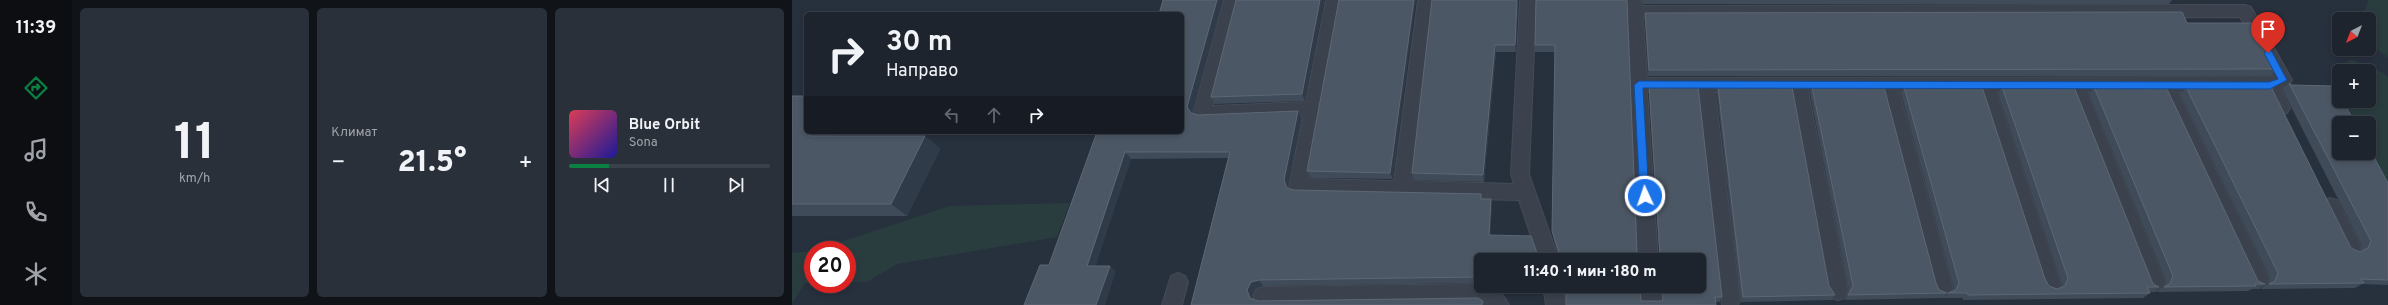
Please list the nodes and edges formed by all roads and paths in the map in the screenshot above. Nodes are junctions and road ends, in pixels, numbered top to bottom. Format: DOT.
graph roads {
  1 [pos="1232,0"];
  2 [pos="1334,0"];
  3 [pos="1426,0"];
  4 [pos="1528,0"];
  5 [pos="2202,0"];
  6 [pos="1634,6"];
  7 [pos="1730,6"];
  8 [pos="1822,6"];
  9 [pos="1909,6"];
  10 [pos="1998,6"];
  11 [pos="2088,6"];
  12 [pos="2215,12"];
  13 [pos="1639,85"];
  14 [pos="1706,85"];
  15 [pos="1798,85"];
  16 [pos="1889,85"];
  17 [pos="1984,85"];
  18 [pos="2076,85"];
  19 [pos="2166,85"];
  20 [pos="2270,85"];
  21 [pos="1313,109"];
  22 [pos="2287,120"];
  23 [pos="1402,189"];
  24 [pos="2322,191"];
  25 [pos="1527,192"];
  26 [pos="2351,247"];
  27 [pos="1547,253"];
  28 [pos="1648,253"];
  29 [pos="2259,279"];
  30 [pos="1178,282"];
  31 [pos="2155,282"];
  32 [pos="2051,284"];
  33 [pos="1943,288"];
  34 [pos="1838,291"];
  35 [pos="1554,293"];
  36 [pos="1650,293"];
  37 [pos="1263,296"];
  38 [pos="1730,302"];
  39 [pos="1172,305"];
  40 [pos="1498,305"];
  41 [pos="1556,305"];
  42 [pos="1651,305"];
  1 -- 21 [label="lane"];
  2 -- 21 [label="lane"];
  3 -- 23 [label="lane"];
  4 -- 25 [label="lane"];
  5 -- 12 [label="lane"];
  6 -- 7 [label="lane"];
  6 -- 13 [label="lane"];
  7 -- 8 [label="lane"];
  8 -- 9 [label="lane"];
  9 -- 10 [label="lane"];
  10 -- 11 [label="lane"];
  11 -- 12 [label="lane"];
  12 -- 20 [label="lane"];
  13 -- 14 [label="lane"];
  13 -- 28 [label="lane"];
  14 -- 15 [label="lane"];
  14 -- 38 [label="lane"];
  15 -- 16 [label="lane"];
  15 -- 34 [label="lane"];
  16 -- 17 [label="lane"];
  16 -- 33 [label="lane"];
  17 -- 18 [label="lane"];
  17 -- 32 [label="lane"];
  18 -- 19 [label="lane"];
  18 -- 31 [label="lane"];
  19 -- 20 [label="lane"];
  19 -- 29 [label="lane"];
  20 -- 22 [label="lane"];
  21 -- 23 [label="lane"];
  23 -- 25 [label="lane"];
  24 -- 26 [label="lane"];
  25 -- 27 [label="lane"];
  30 -- 39 [label="lane"];
  35 -- 41 [label="lane"];
  36 -- 42 [label="lane"];
  37 -- 40 [label="lane"];
}
